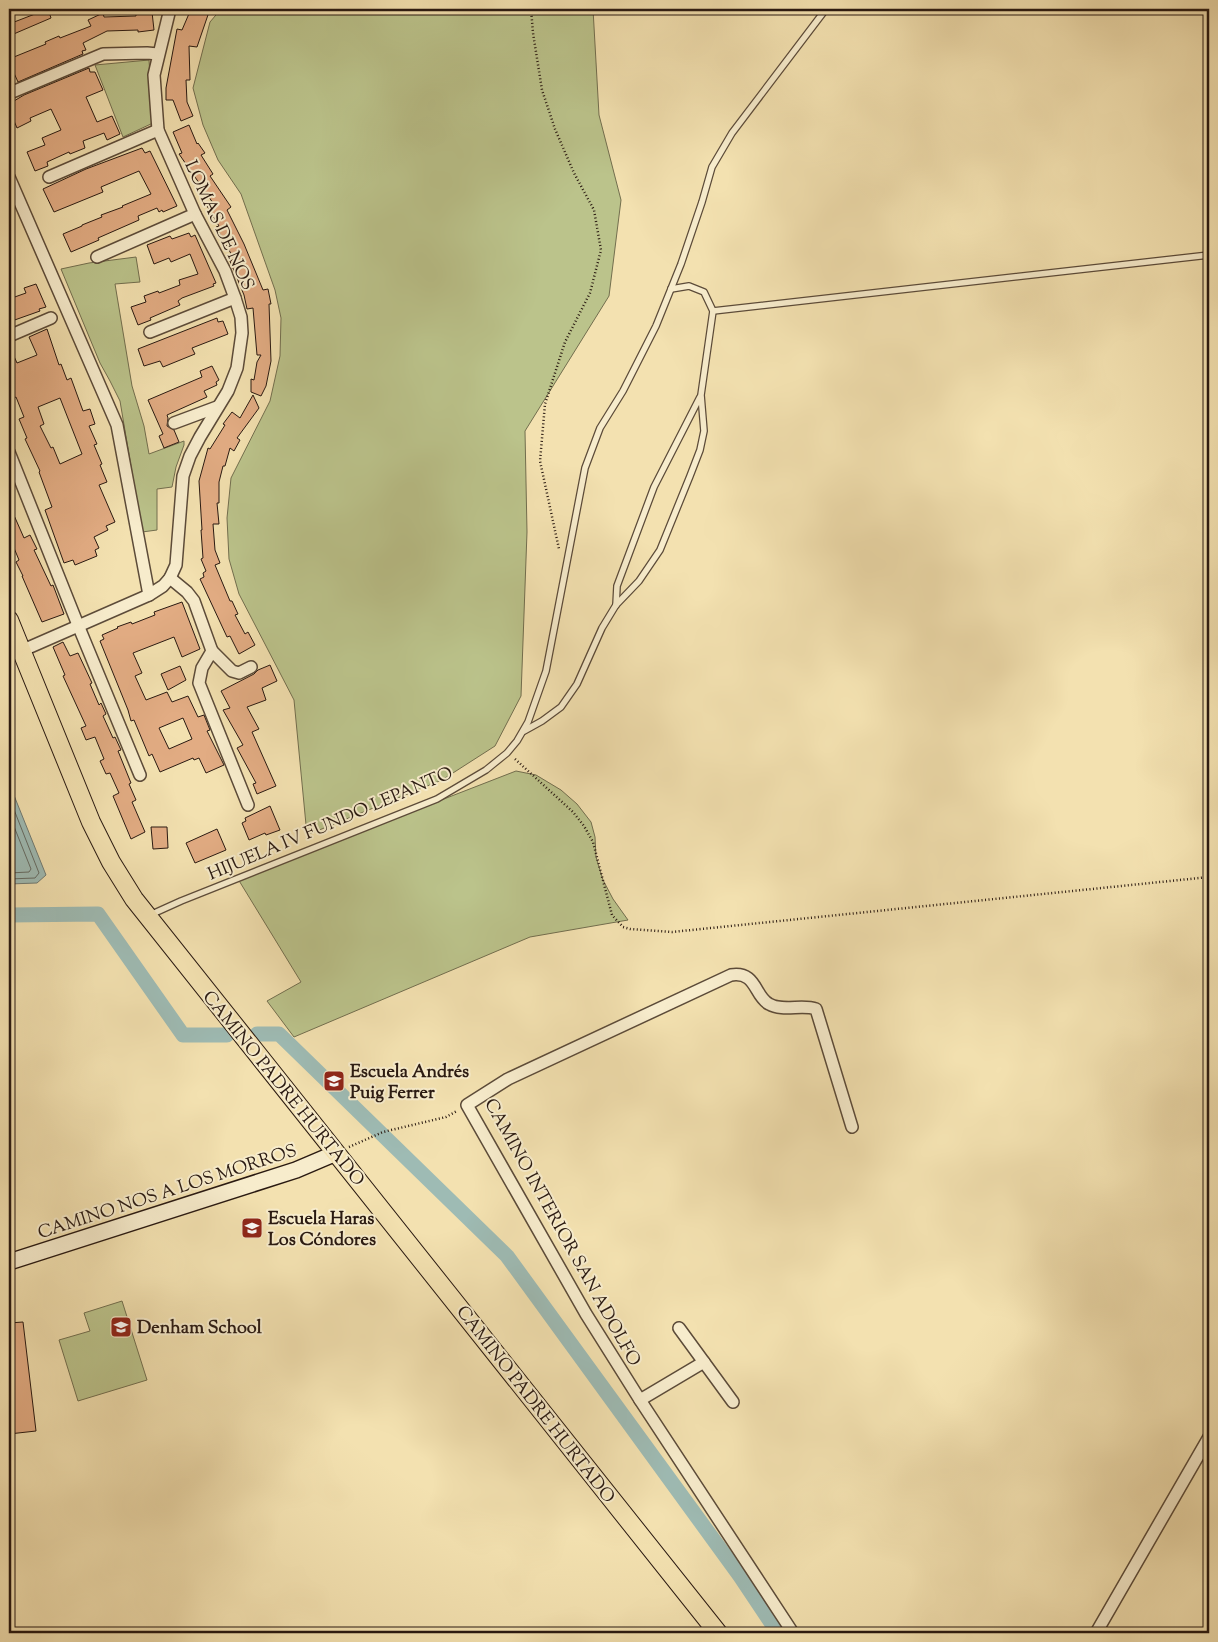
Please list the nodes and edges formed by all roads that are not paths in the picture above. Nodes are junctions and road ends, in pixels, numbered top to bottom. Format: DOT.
graph roads {
  1 [pos="169,9"];
  2 [pos="826,9"];
  3 [pos="158,54"];
  4 [pos="10,93"];
  5 [pos="158,130"];
  6 [pos="9,177"];
  7 [pos="48,177"];
  8 [pos="195,214"];
  9 [pos="1209,255"];
  10 [pos="97,257"];
  11 [pos="671,289"];
  12 [pos="235,298"];
  13 [pos="713,311"];
  14 [pos="51,318"];
  15 [pos="150,332"];
  16 [pos="9,336"];
  17 [pos="701,395"];
  18 [pos="217,407"];
  19 [pos="174,423"];
  20 [pos="9,452"];
  21 [pos="170,578"];
  22 [pos="149,595"];
  23 [pos="616,605"];
  24 [pos="9,620"];
  25 [pos="78,625"];
  26 [pos="21,651"];
  27 [pos="212,651"];
  28 [pos="251,667"];
  29 [pos="523,732"];
  30 [pos="140,774"];
  31 [pos="248,805"];
  32 [pos="148,916"];
  33 [pos="852,1127"];
  34 [pos="336,1153"];
  35 [pos="9,1262"];
  36 [pos="679,1328"];
  37 [pos="704,1362"];
  38 [pos="640,1400"];
  39 [pos="733,1402"];
  40 [pos="1209,1437"];
  41 [pos="718,1633"];
  42 [pos="793,1633"];
  43 [pos="1096,1633"];
  1 -- 3 [label="street, LOMAS DE NOS"];
  2 -- 11 [label="lane, HIJUELA IV FUNDO LEPANTO"];
  3 -- 4 [label="street"];
  3 -- 5 [label="street, LOMAS DE NOS"];
  5 -- 7 [label="street"];
  5 -- 8 [label="street, LOMAS DE NOS"];
  6 -- 22 [label="street"];
  8 -- 10 [label="street"];
  8 -- 12 [label="street, LOMAS DE NOS"];
  9 -- 13 [label="lane"];
  11 -- 13 [label="lane"];
  11 -- 29 [label="lane, HIJUELA IV FUNDO LEPANTO"];
  12 -- 15 [label="street"];
  12 -- 18 [label="street, LOMAS DE NOS"];
  13 -- 17 [label="lane"];
  14 -- 16 [label="street"];
  17 -- 23 [label="lane"];
  17 -- 23 [label="lane"];
  18 -- 19 [label="street"];
  18 -- 21 [label="street, LOMAS DE NOS"];
  20 -- 25 [label="street"];
  21 -- 22 [label="street"];
  21 -- 27 [label="street"];
  22 -- 25 [label="street"];
  23 -- 29 [label="lane"];
  24 -- 26 [label="main road, CAMINO PADRE HURTADO"];
  25 -- 26 [label="street"];
  25 -- 30 [label="street"];
  26 -- 32 [label="main road, CAMINO PADRE HURTADO"];
  27 -- 28 [label="street"];
  27 -- 31 [label="street"];
  29 -- 32 [label="lane, HIJUELA IV FUNDO LEPANTO"];
  32 -- 34 [label="main road, CAMINO PADRE HURTADO"];
  33 -- 38 [label="street, CAMINO INTERIOR SAN ADOLFO"];
  34 -- 35 [label="main road, CAMINO NOS A LOS MORROS"];
  34 -- 41 [label="main road, CAMINO PADRE HURTADO"];
  36 -- 37 [label="street"];
  37 -- 38 [label="street"];
  37 -- 39 [label="street"];
  38 -- 42 [label="street, CAMINO INTERIOR SAN ADOLFO"];
  40 -- 43 [label="street"];
}
